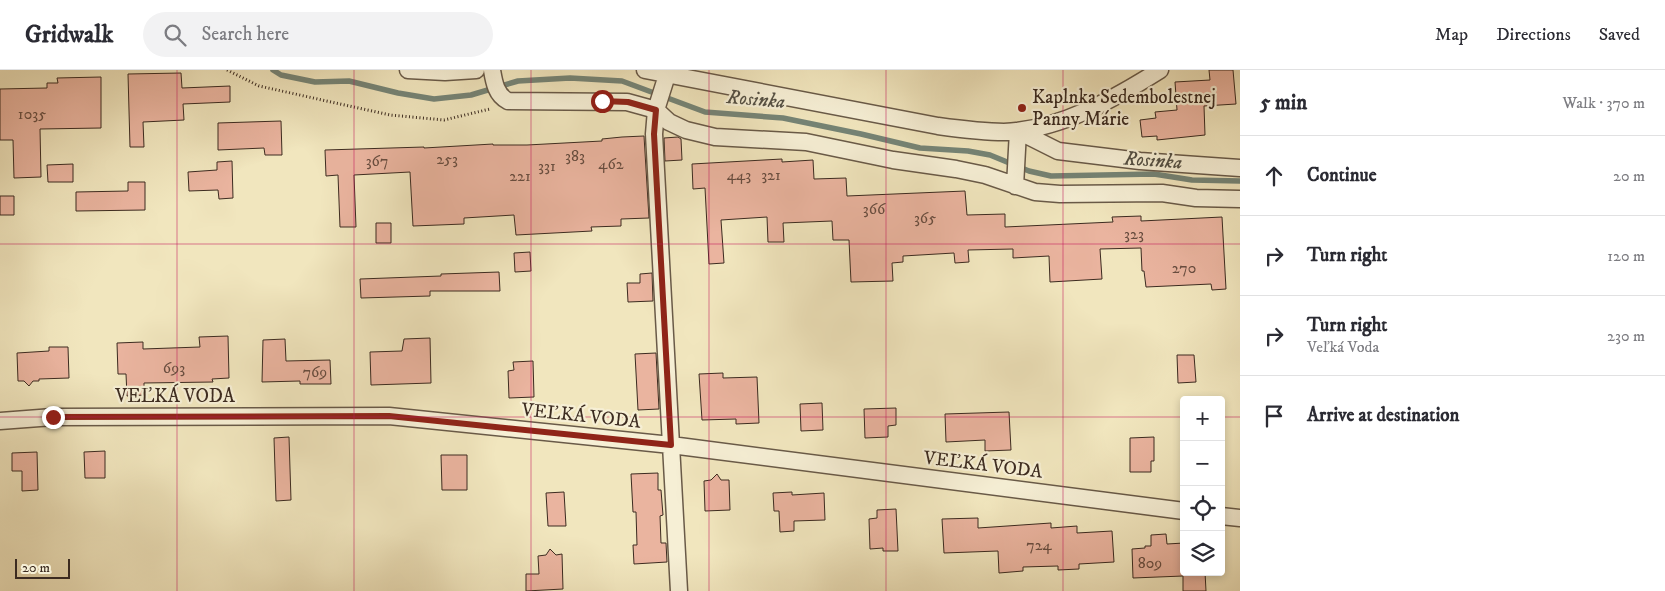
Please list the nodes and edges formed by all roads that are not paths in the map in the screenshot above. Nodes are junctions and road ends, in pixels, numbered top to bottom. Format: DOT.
graph roads {
  1 [pos="408,70"];
  2 [pos="476,70"];
  3 [pos="645,70"];
  4 [pos="1160,70"];
  5 [pos="667,74"];
  6 [pos="497,86"];
  7 [pos="659,100"];
  8 [pos="1018,131"];
  9 [pos="1240,168"];
  10 [pos="1016,174"];
  11 [pos="1240,199"];
  12 [pos="0,421"];
  13 [pos="671,445"];
  14 [pos="1180,510"];
  15 [pos="1225,516"];
  16 [pos="1240,518"];
  17 [pos="679,591"];
  1 -- 2 [label="street"];
  3 -- 5 [label="street"];
  4 -- 8 [label="street"];
  5 -- 7 [label="street"];
  5 -- 8 [label="street"];
  6 -- 7 [label="street"];
  7 -- 10 [label="street"];
  7 -- 13 [label="street"];
  8 -- 9 [label="street"];
  8 -- 10 [label="street"];
  10 -- 11 [label="street"];
  12 -- 13 [label="street, VEĽKÁ VODA"];
  13 -- 14 [label="street, VEĽKÁ VODA"];
  13 -- 17 [label="street"];
  15 -- 16 [label="street"];
}
